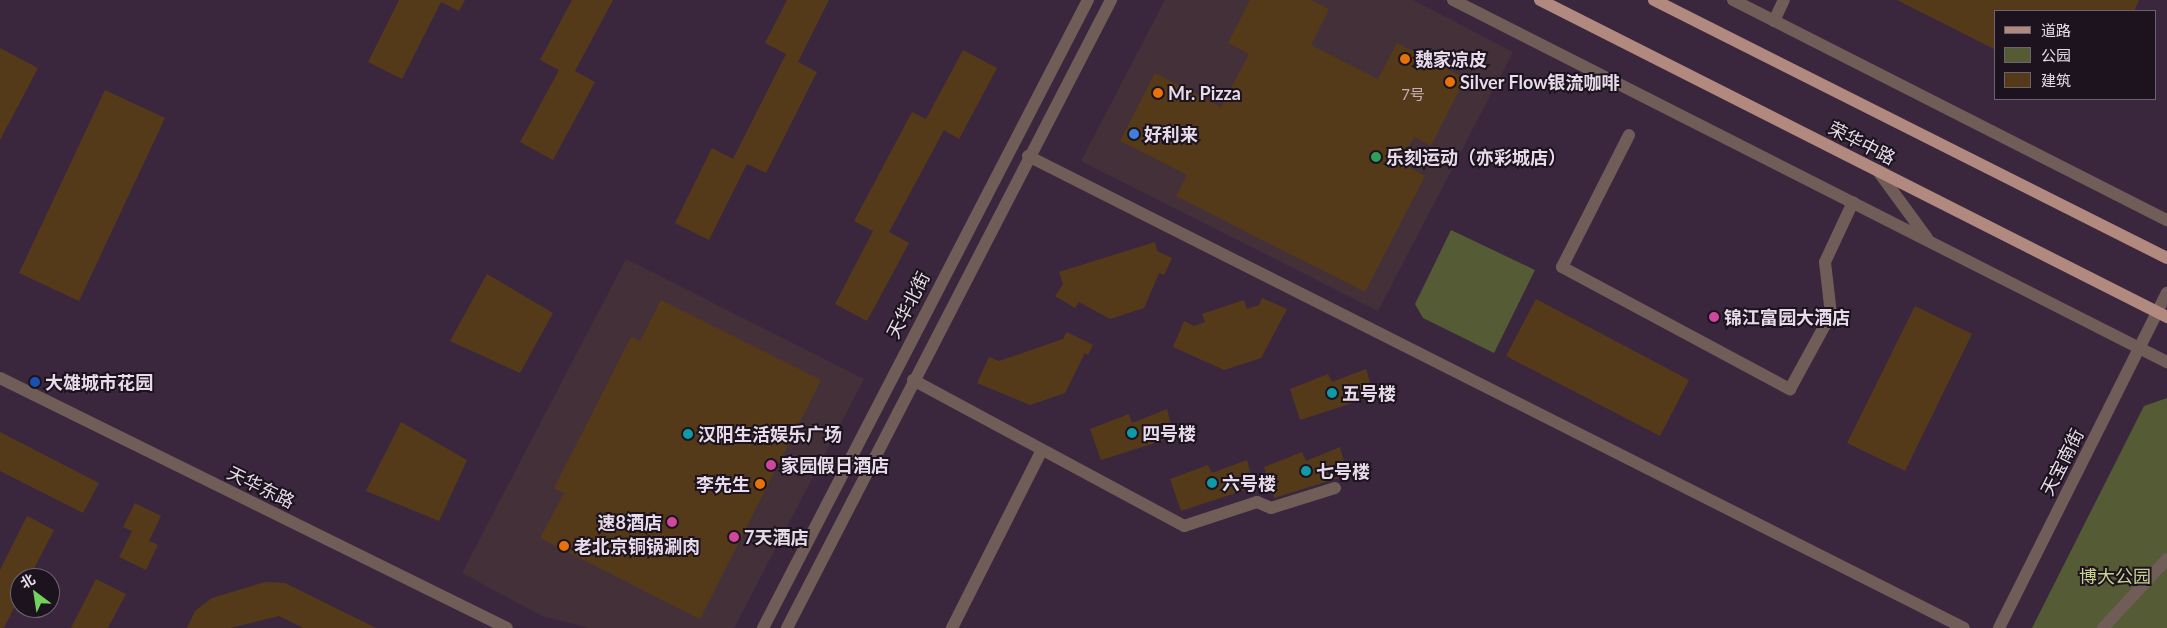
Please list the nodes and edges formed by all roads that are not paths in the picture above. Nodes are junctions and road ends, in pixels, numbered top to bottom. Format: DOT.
graph roads {
  1 [pos="1088,0"];
  2 [pos="1111,0"];
  3 [pos="1453,0"];
  4 [pos="1540,0"];
  5 [pos="1654,0"];
  6 [pos="1733,0"];
  7 [pos="1784,0"];
  8 [pos="1774,21"];
  9 [pos="1629,135"];
  10 [pos="1028,156"];
  11 [pos="1878,171"];
  12 [pos="1853,202"];
  13 [pos="2167,220"];
  14 [pos="1929,241"];
  15 [pos="2167,258"];
  16 [pos="2167,293"];
  17 [pos="2162,315"];
  18 [pos="2139,348"];
  19 [pos="2167,362"];
  20 [pos="0,378"];
  21 [pos="913,380"];
  22 [pos="1042,450"];
  23 [pos="1334,488"];
  24 [pos="2167,559"];
  25 [pos="507,628"];
  26 [pos="764,628"];
  27 [pos="787,628"];
  28 [pos="952,628"];
  29 [pos="1964,628"];
  30 [pos="1999,628"];
  31 [pos="2103,628"];
  1 -- 26 [label="street, 天华北街"];
  2 -- 10 [label="street"];
  3 -- 12 [label="street"];
  4 -- 11 [label="main road, 荣华中路"];
  5 -- 15 [label="main road, 荣华中路"];
  6 -- 8 [label="street"];
  7 -- 8 [label="street"];
  8 -- 13 [label="street"];
  9 -- 12 [label="street"];
  10 -- 21 [label="street"];
  10 -- 29 [label="street"];
  11 -- 14 [label="street"];
  11 -- 17 [label="main road, 荣华中路"];
  12 -- 14 [label="street"];
  14 -- 18 [label="street"];
  16 -- 17 [label="street, 天宝南街"];
  17 -- 18 [label="street, 天宝南街"];
  18 -- 19 [label="street"];
  18 -- 30 [label="street, 天宝南街"];
  20 -- 25 [label="street, 天华东路"];
  21 -- 22 [label="street"];
  21 -- 27 [label="street"];
  22 -- 23 [label="street"];
  22 -- 28 [label="street"];
  24 -- 31 [label="street"];
}
